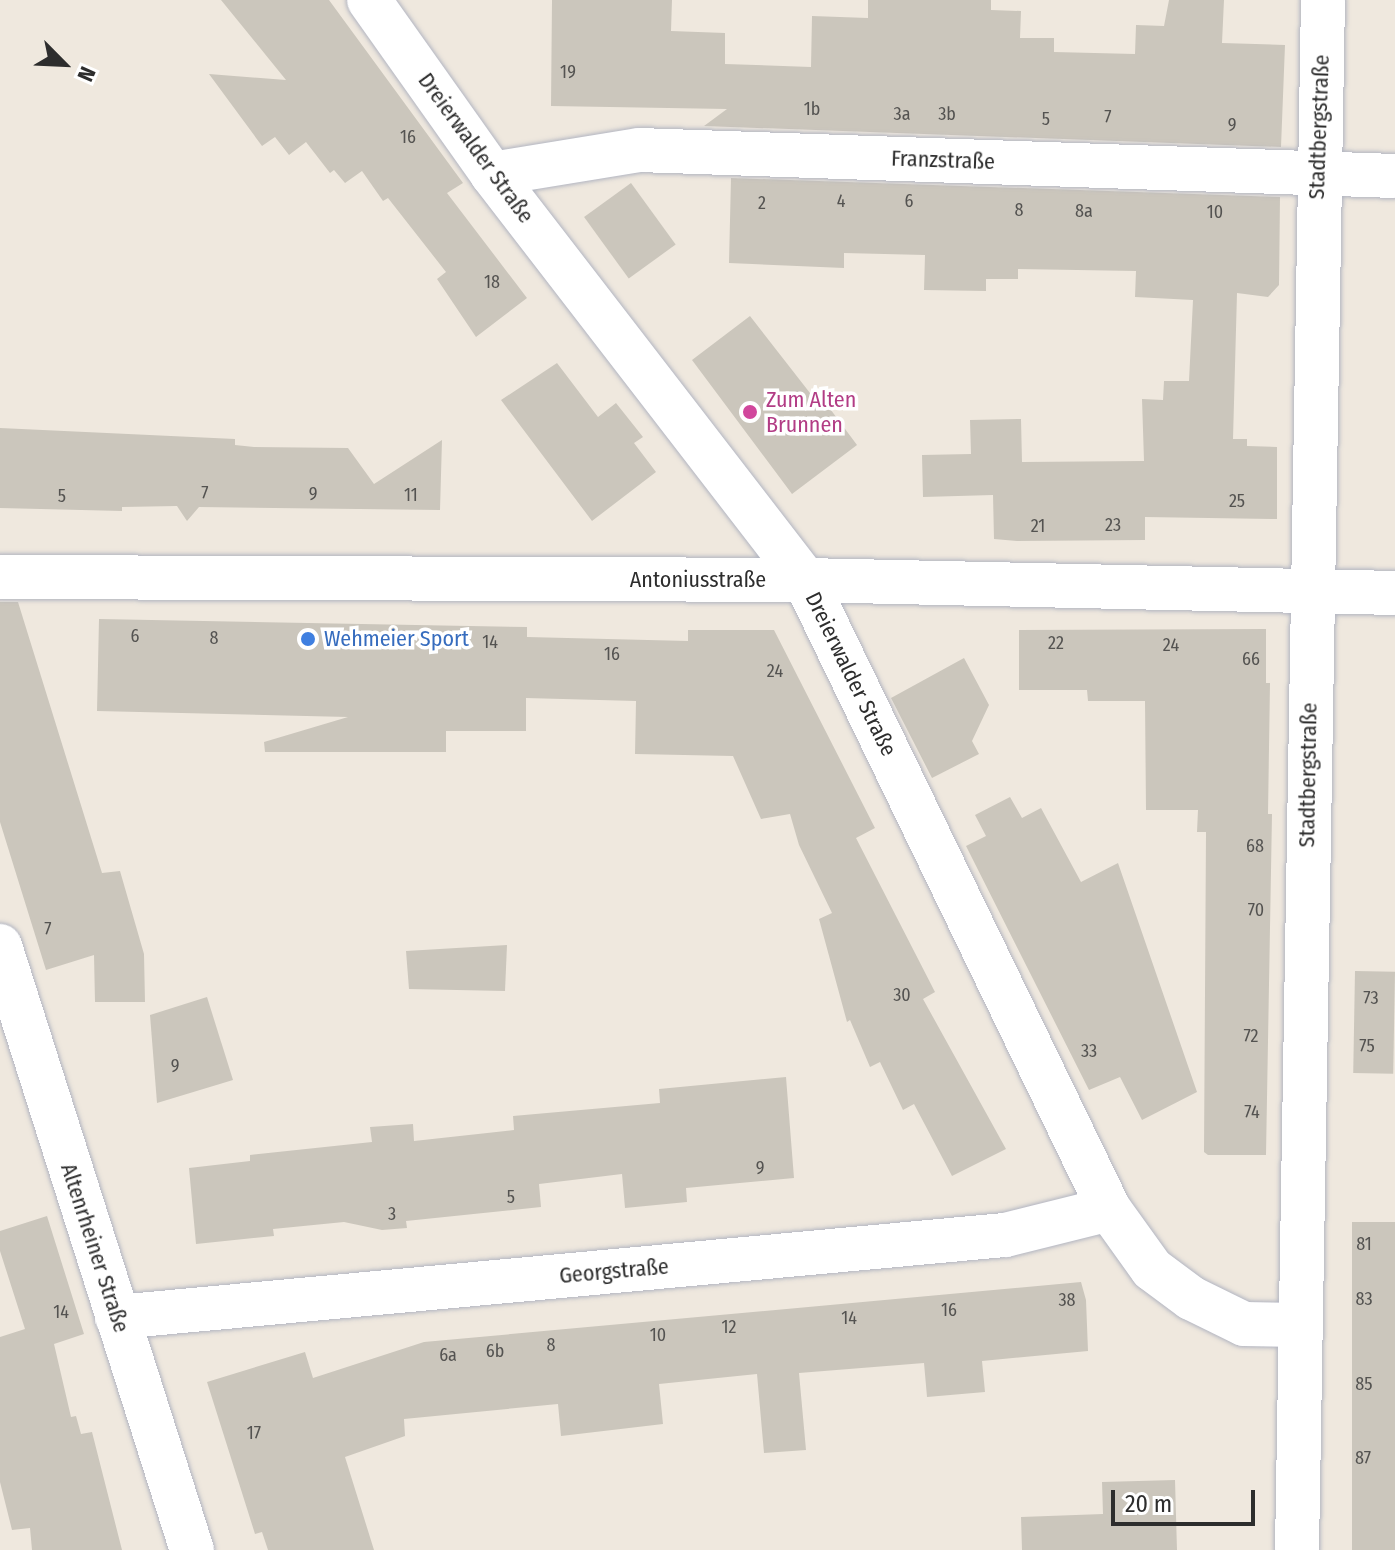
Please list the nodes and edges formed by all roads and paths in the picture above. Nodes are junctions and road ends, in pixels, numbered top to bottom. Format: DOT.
graph roads {
  1 [pos="369,0"];
  2 [pos="1323,0"];
  3 [pos="1317,172"];
  4 [pos="492,174"];
  5 [pos="1395,176"];
  6 [pos="0,577"];
  7 [pos="805,580"];
  8 [pos="1311,593"];
  9 [pos="1395,593"];
  10 [pos="0,946"];
  11 [pos="1109,1209"];
  12 [pos="117,1317"];
  13 [pos="1299,1325"];
  14 [pos="192,1550"];
  15 [pos="1297,1550"];
  1 -- 4 [label="street, Dreierwalder Straße"];
  2 -- 3 [label="street, Stadtbergstraße"];
  3 -- 4 [label="street, Franzstraße"];
  3 -- 5 [label="street, Franzstraße"];
  3 -- 8 [label="street, Stadtbergstraße"];
  4 -- 7 [label="street, Dreierwalder Straße"];
  6 -- 7 [label="street, Antoniusstraße"];
  7 -- 8 [label="street, Antoniusstraße"];
  7 -- 11 [label="street, Dreierwalder Straße"];
  8 -- 9 [label="street, Antoniusstraße"];
  8 -- 13 [label="street, Stadtbergstraße"];
  10 -- 12 [label="street, Altenrheiner Straße"];
  11 -- 12 [label="street, Georgstraße"];
  11 -- 13 [label="street, Dreierwalder Straße"];
  12 -- 14 [label="street, Altenrheiner Straße"];
  13 -- 15 [label="street, Stadtbergstraße"];
}
